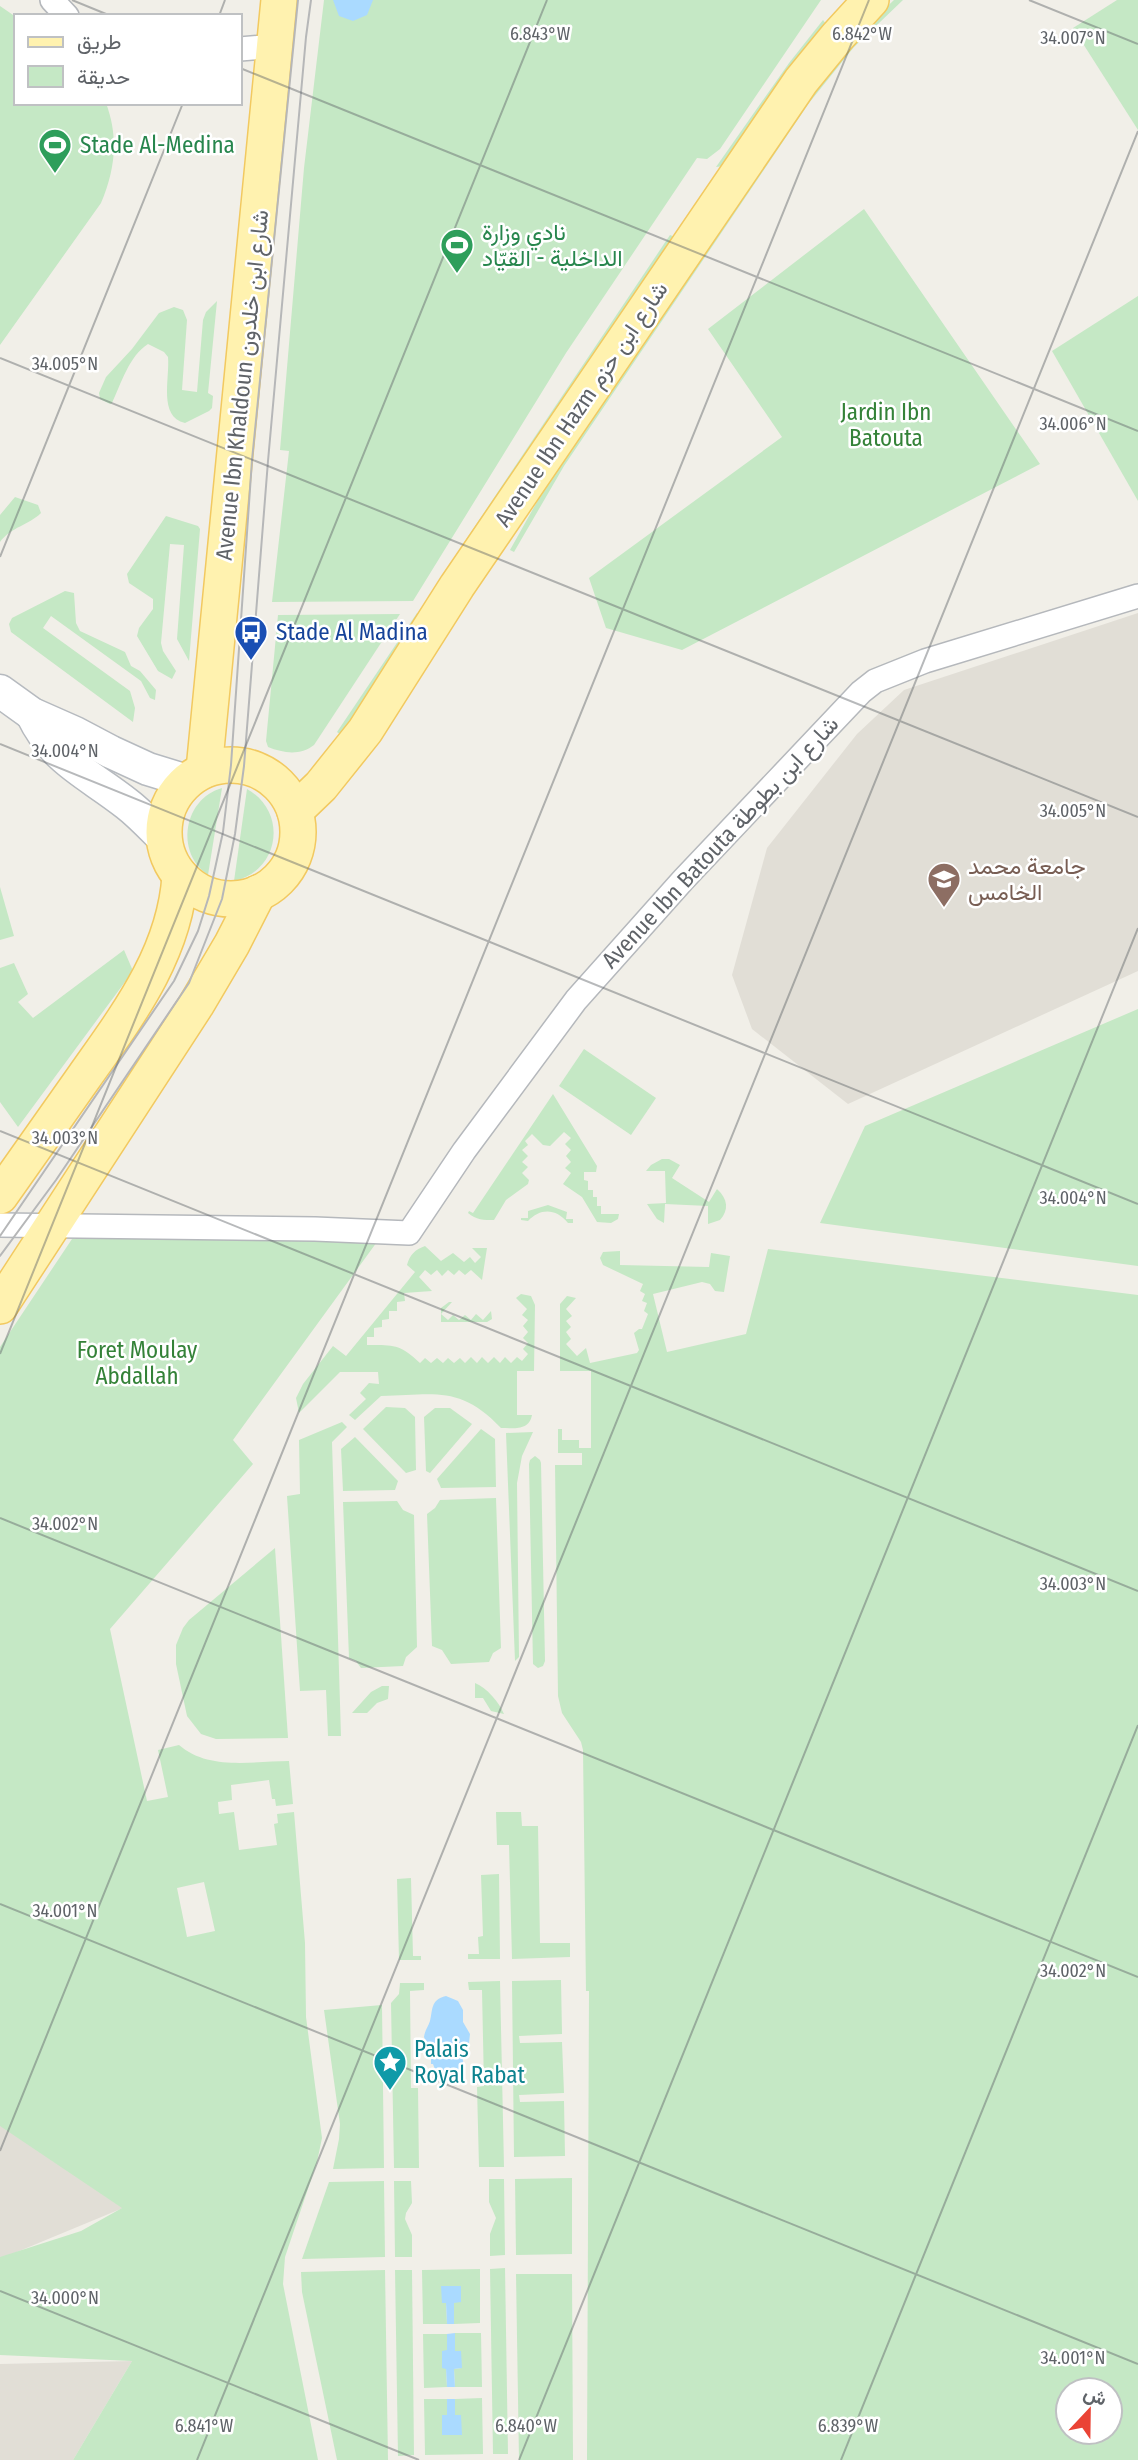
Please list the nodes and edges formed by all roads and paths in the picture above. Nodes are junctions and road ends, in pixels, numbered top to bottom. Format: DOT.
graph roads {
  1 [pos="52,0"];
  2 [pos="279,0"];
  3 [pos="871,0"];
  4 [pos="65,14"];
  5 [pos="275,46"];
  6 [pos="242,49"];
  7 [pos="1138,596"];
  8 [pos="0,691"];
  9 [pos="32,714"];
  10 [pos="195,775"];
  11 [pos="295,811"];
  12 [pos="163,838"];
  13 [pos="180,876"];
  14 [pos="258,893"];
  15 [pos="0,1196"];
  16 [pos="0,1225"];
  17 [pos="52,1226"];
  18 [pos="0,1306"];
  1 -- 4 [label="street"];
  2 -- 5 [label="main road, Avenue Ibn Khaldoun شارع ابن خلدون"];
  3 -- 11 [label="main road, Avenue Ibn Hazm شارع ابن حزم"];
  5 -- 6 [label="street"];
  5 -- 10 [label="main road, Avenue Ibn Khaldoun شارع ابن خلدون"];
  7 -- 17 [label="street, Avenue Ibn Batouta شارع ابن بطوطة"];
  8 -- 9 [label="main road"];
  9 -- 10 [label="main road"];
  9 -- 12 [label="main road"];
  10 -- 11 [label="main road"];
  10 -- 12 [label="main road"];
  11 -- 14 [label="main road"];
  12 -- 13 [label="main road"];
  13 -- 14 [label="main road"];
  13 -- 15 [label="main road"];
  14 -- 17 [label="main road"];
  16 -- 17 [label="street"];
  17 -- 18 [label="main road"];
}
